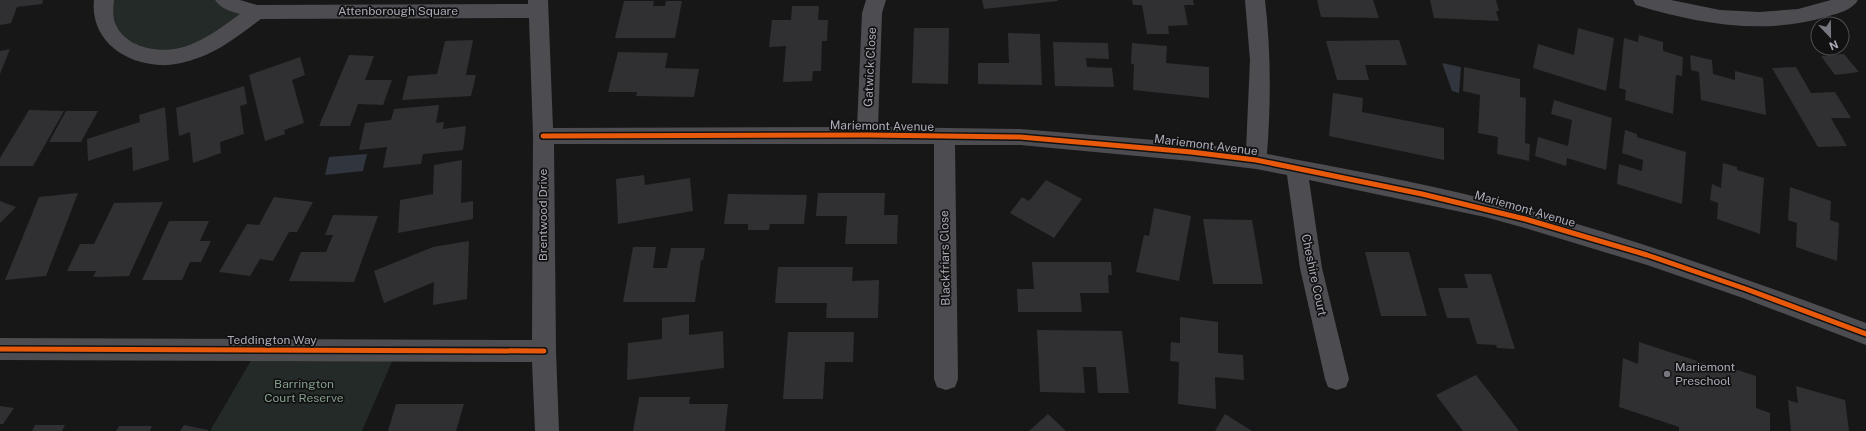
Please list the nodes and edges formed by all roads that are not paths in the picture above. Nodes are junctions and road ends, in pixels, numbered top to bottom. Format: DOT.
graph roads {
  1 [pos="104,0"];
  2 [pos="225,0"];
  3 [pos="876,0"];
  4 [pos="1255,0"];
  5 [pos="1643,0"];
  6 [pos="1848,0"];
  7 [pos="538,5"];
  8 [pos="257,12"];
  9 [pos="867,135"];
  10 [pos="543,136"];
  11 [pos="944,136"];
  12 [pos="1256,160"];
  13 [pos="1297,169"];
  14 [pos="1866,334"];
  15 [pos="0,349"];
  16 [pos="544,351"];
  17 [pos="946,379"];
  18 [pos="1337,379"];
  19 [pos="547,431"];
  1 -- 8 [label="street"];
  2 -- 8 [label="street, Attenborough Square"];
  3 -- 9 [label="street, Gatwick Close"];
  4 -- 12 [label="street"];
  5 -- 6 [label="street"];
  7 -- 8 [label="street, Attenborough Square"];
  7 -- 10 [label="street, Brentwood Drive"];
  9 -- 10 [label="street, Mariemont Avenue"];
  9 -- 11 [label="street, Mariemont Avenue"];
  10 -- 16 [label="street, Brentwood Drive"];
  11 -- 12 [label="street, Mariemont Avenue"];
  11 -- 17 [label="street, Blackfriars Close"];
  12 -- 13 [label="street, Mariemont Avenue"];
  13 -- 14 [label="street, Mariemont Avenue"];
  13 -- 18 [label="street, Cheshire Court"];
  15 -- 16 [label="street, Teddington Way"];
  16 -- 19 [label="street, Brentwood Drive"];
}
